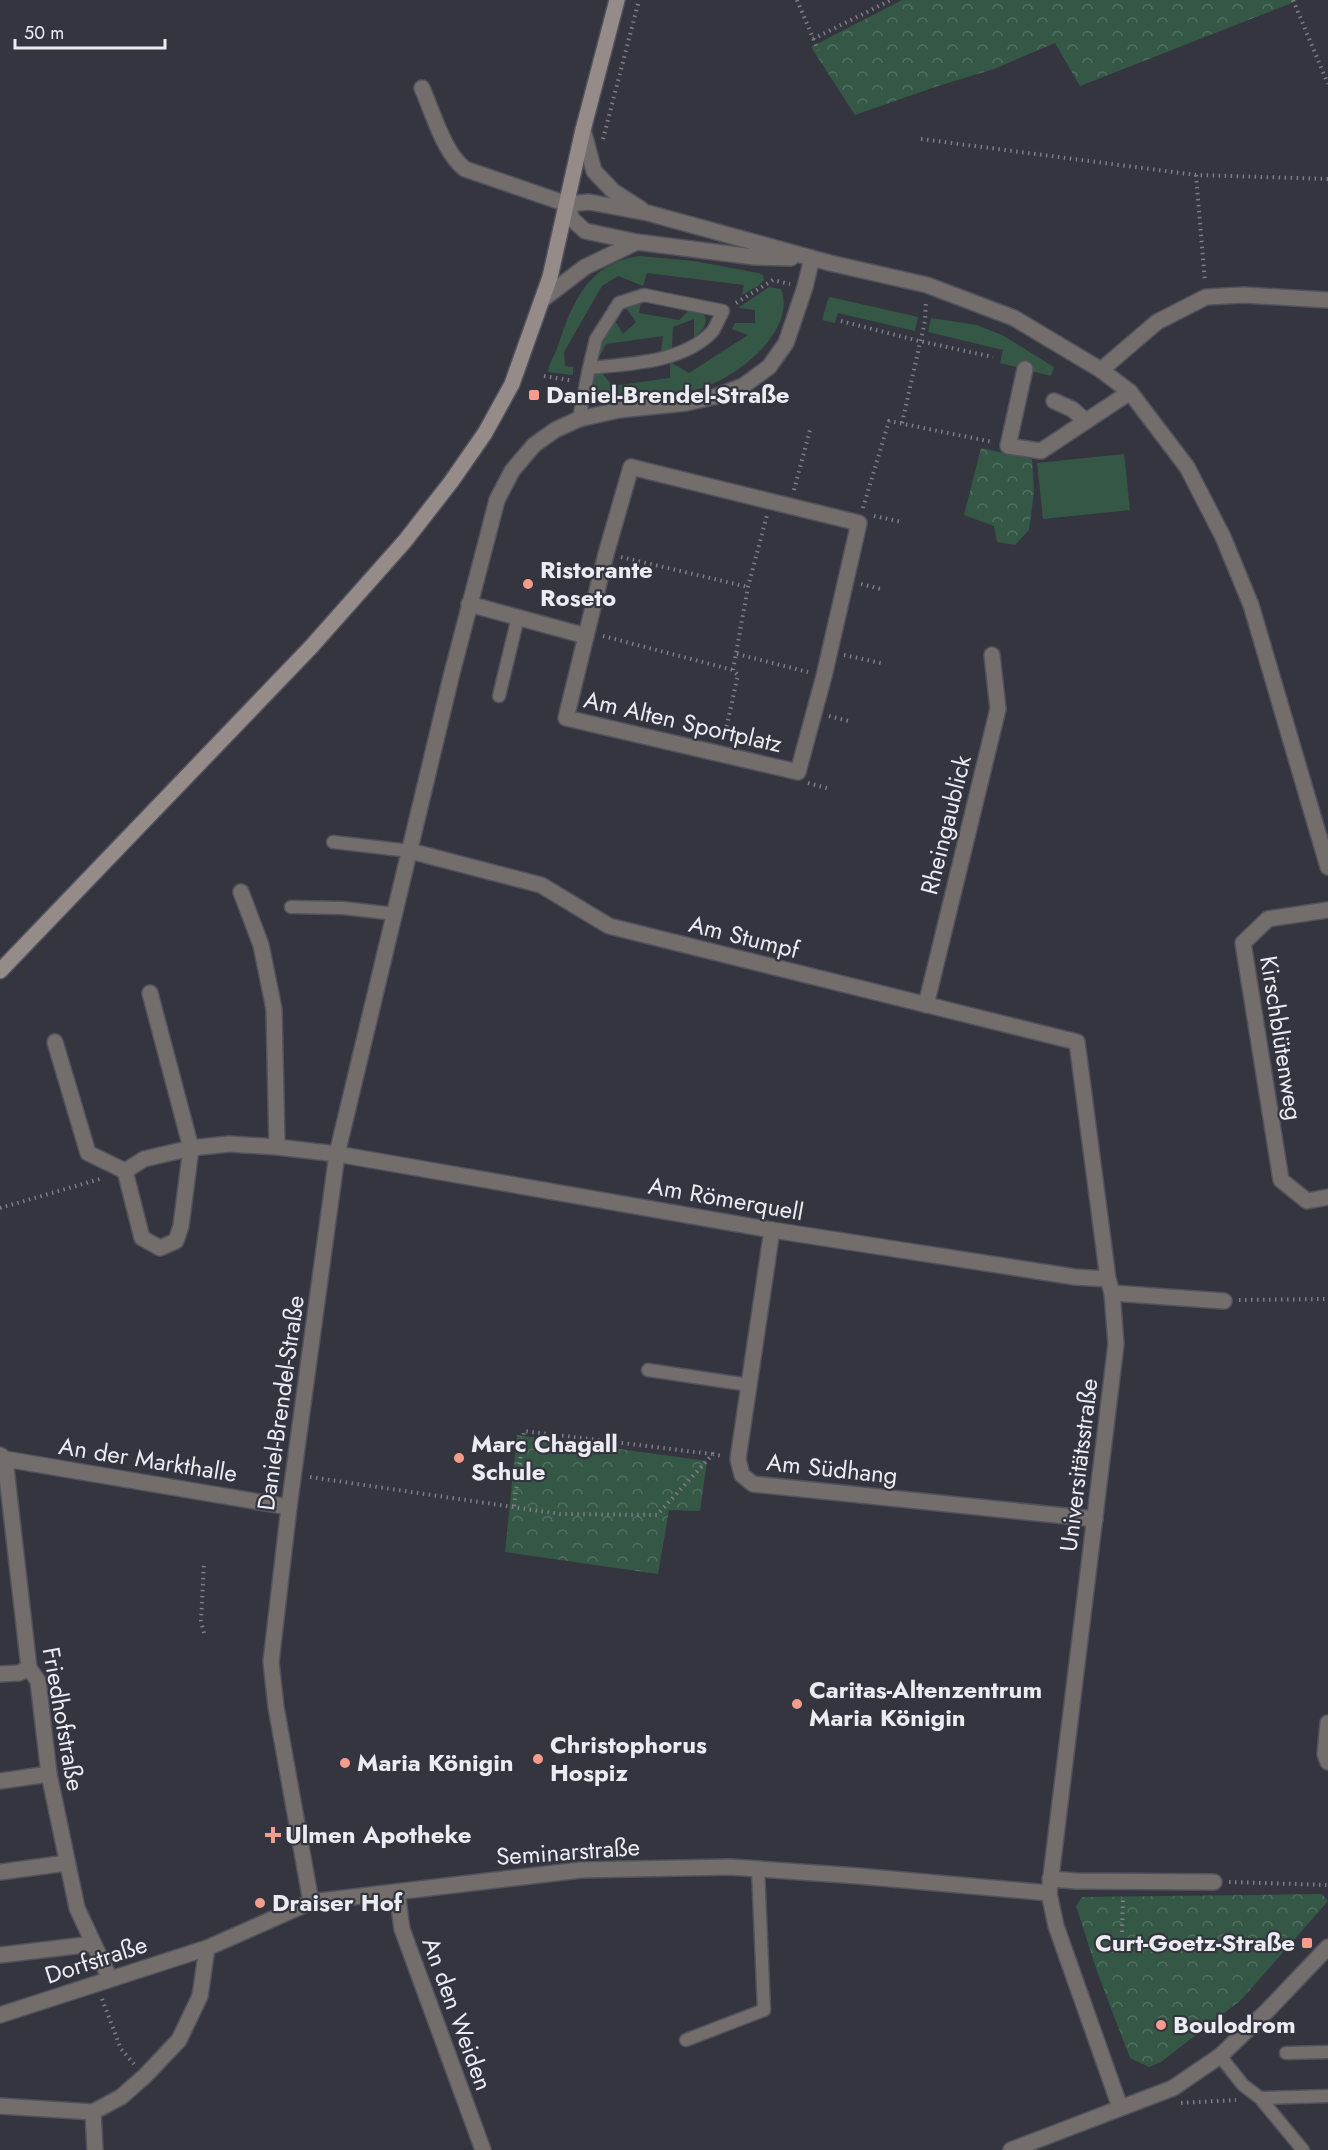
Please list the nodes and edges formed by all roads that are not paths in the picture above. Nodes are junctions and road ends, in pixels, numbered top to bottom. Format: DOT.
graph roads {
  1 [pos="617,0"];
  2 [pos="422,88"];
  3 [pos="583,130"];
  4 [pos="567,204"];
  5 [pos="648,213"];
  6 [pos="637,242"];
  7 [pos="812,258"];
  8 [pos="543,299"];
  9 [pos="1328,300"];
  10 [pos="589,368"];
  11 [pos="1025,369"];
  12 [pos="1101,370"];
  13 [pos="1130,392"];
  14 [pos="1054,402"];
  15 [pos="579,419"];
  16 [pos="1086,422"];
  17 [pos="470,604"];
  18 [pos="518,617"];
  19 [pos="587,634"];
  20 [pos="992,655"];
  21 [pos="499,696"];
  22 [pos="333,842"];
  23 [pos="410,851"];
  24 [pos="1328,867"];
  25 [pos="241,892"];
  26 [pos="291,907"];
  27 [pos="1328,910"];
  28 [pos="395,914"];
  29 [pos="0,971"];
  30 [pos="150,993"];
  31 [pos="926,1005"];
  32 [pos="55,1042"];
  33 [pos="1077,1042"];
  34 [pos="277,1147"];
  35 [pos="191,1148"];
  36 [pos="338,1154"];
  37 [pos="125,1171"];
  38 [pos="1328,1197"];
  39 [pos="772,1230"];
  40 [pos="1110,1286"];
  41 [pos="1224,1301"];
  42 [pos="648,1370"];
  43 [pos="749,1384"];
  44 [pos="2,1458"];
  45 [pos="289,1507"];
  46 [pos="1095,1519"];
  47 [pos="29,1668"];
  48 [pos="0,1674"];
  49 [pos="1328,1723"];
  50 [pos="1328,1762"];
  51 [pos="49,1774"];
  52 [pos="0,1780"];
  53 [pos="67,1863"];
  54 [pos="758,1869"];
  55 [pos="0,1872"];
  56 [pos="1214,1882"];
  57 [pos="1050,1886"];
  58 [pos="396,1892"];
  59 [pos="311,1902"];
  60 [pos="93,1944"];
  61 [pos="1328,1947"];
  62 [pos="207,1948"];
  63 [pos="0,1955"];
  64 [pos="104,1982"];
  65 [pos="0,2015"];
  66 [pos="686,2040"];
  67 [pos="1328,2052"];
  68 [pos="1286,2053"];
  69 [pos="1220,2056"];
  70 [pos="1328,2096"];
  71 [pos="1260,2098"];
  72 [pos="0,2106"];
  73 [pos="1120,2107"];
  74 [pos="93,2112"];
  75 [pos="95,2150"];
  76 [pos="483,2150"];
  77 [pos="1011,2150"];
  78 [pos="1303,2150"];
  1 -- 3 [label="main road"];
  2 -- 4 [label="street"];
  3 -- 4 [label="main road"];
  3 -- 5 [label="street"];
  4 -- 5 [label="street"];
  4 -- 6 [label="street"];
  4 -- 8 [label="main road"];
  5 -- 7 [label="street"];
  6 -- 7 [label="street"];
  6 -- 8 [label="street"];
  7 -- 12 [label="street"];
  7 -- 15 [label="street, Daniel-Brendel-Straße"];
  8 -- 29 [label="main road"];
  9 -- 12 [label="street"];
  10 -- 10 [label="lane"];
  10 -- 15 [label="lane"];
  11 -- 16 [label="street"];
  12 -- 13 [label="street"];
  13 -- 16 [label="street"];
  13 -- 24 [label="street"];
  14 -- 16 [label="street"];
  15 -- 17 [label="street, Daniel-Brendel-Straße"];
  17 -- 18 [label="street"];
  17 -- 23 [label="street, Daniel-Brendel-Straße"];
  18 -- 19 [label="street"];
  18 -- 21 [label="lane"];
  19 -- 19 [label="street, Am Alten Sportplatz"];
  20 -- 31 [label="street, Rheingaublick"];
  22 -- 23 [label="lane"];
  23 -- 28 [label="street, Daniel-Brendel-Straße"];
  23 -- 31 [label="street, Am Stumpf"];
  25 -- 34 [label="street"];
  26 -- 28 [label="lane"];
  27 -- 38 [label="street, Kirschblütenweg"];
  28 -- 36 [label="street, Daniel-Brendel-Straße"];
  30 -- 35 [label="street"];
  31 -- 33 [label="street, Am Stumpf"];
  32 -- 37 [label="street"];
  33 -- 40 [label="street, Universitätsstraße"];
  34 -- 35 [label="street, Am Römerquell"];
  34 -- 36 [label="street, Am Römerquell"];
  35 -- 37 [label="street, Am Römerquell"];
  35 -- 37 [label="street"];
  36 -- 39 [label="street, Am Römerquell"];
  36 -- 45 [label="street, Daniel-Brendel-Straße"];
  39 -- 40 [label="street, Am Römerquell"];
  39 -- 43 [label="street, Am Südhang"];
  40 -- 41 [label="street, Am Römerquell"];
  40 -- 46 [label="street, Universitätsstraße"];
  42 -- 43 [label="lane"];
  43 -- 46 [label="street, Am Südhang"];
  44 -- 45 [label="street, An der Markthalle"];
  44 -- 47 [label="street, Friedhofstraße"];
  45 -- 59 [label="street, Daniel-Brendel-Straße"];
  46 -- 57 [label="street, Universitätsstraße"];
  47 -- 48 [label="street"];
  47 -- 51 [label="street, Friedhofstraße"];
  49 -- 50 [label="street"];
  51 -- 52 [label="street"];
  51 -- 53 [label="street, Friedhofstraße"];
  53 -- 55 [label="street"];
  53 -- 60 [label="street, Friedhofstraße"];
  54 -- 57 [label="street, Seminarstraße"];
  54 -- 58 [label="street, Seminarstraße"];
  54 -- 66 [label="lane"];
  56 -- 57 [label="street, Seminarstraße"];
  57 -- 73 [label="street, Universitätsstraße"];
  58 -- 59 [label="street, Seminarstraße"];
  58 -- 76 [label="street, An den Weiden"];
  59 -- 62 [label="street, Dorfstraße"];
  60 -- 63 [label="street"];
  60 -- 64 [label="street, Friedhofstraße"];
  61 -- 69 [label="street"];
  62 -- 64 [label="street, Dorfstraße"];
  62 -- 74 [label="street"];
  64 -- 65 [label="street, Dorfstraße"];
  67 -- 68 [label="lane"];
  69 -- 71 [label="lane"];
  69 -- 73 [label="street"];
  70 -- 71 [label="lane"];
  71 -- 78 [label="lane"];
  72 -- 74 [label="street"];
  73 -- 77 [label="street"];
  74 -- 75 [label="street"];
}
